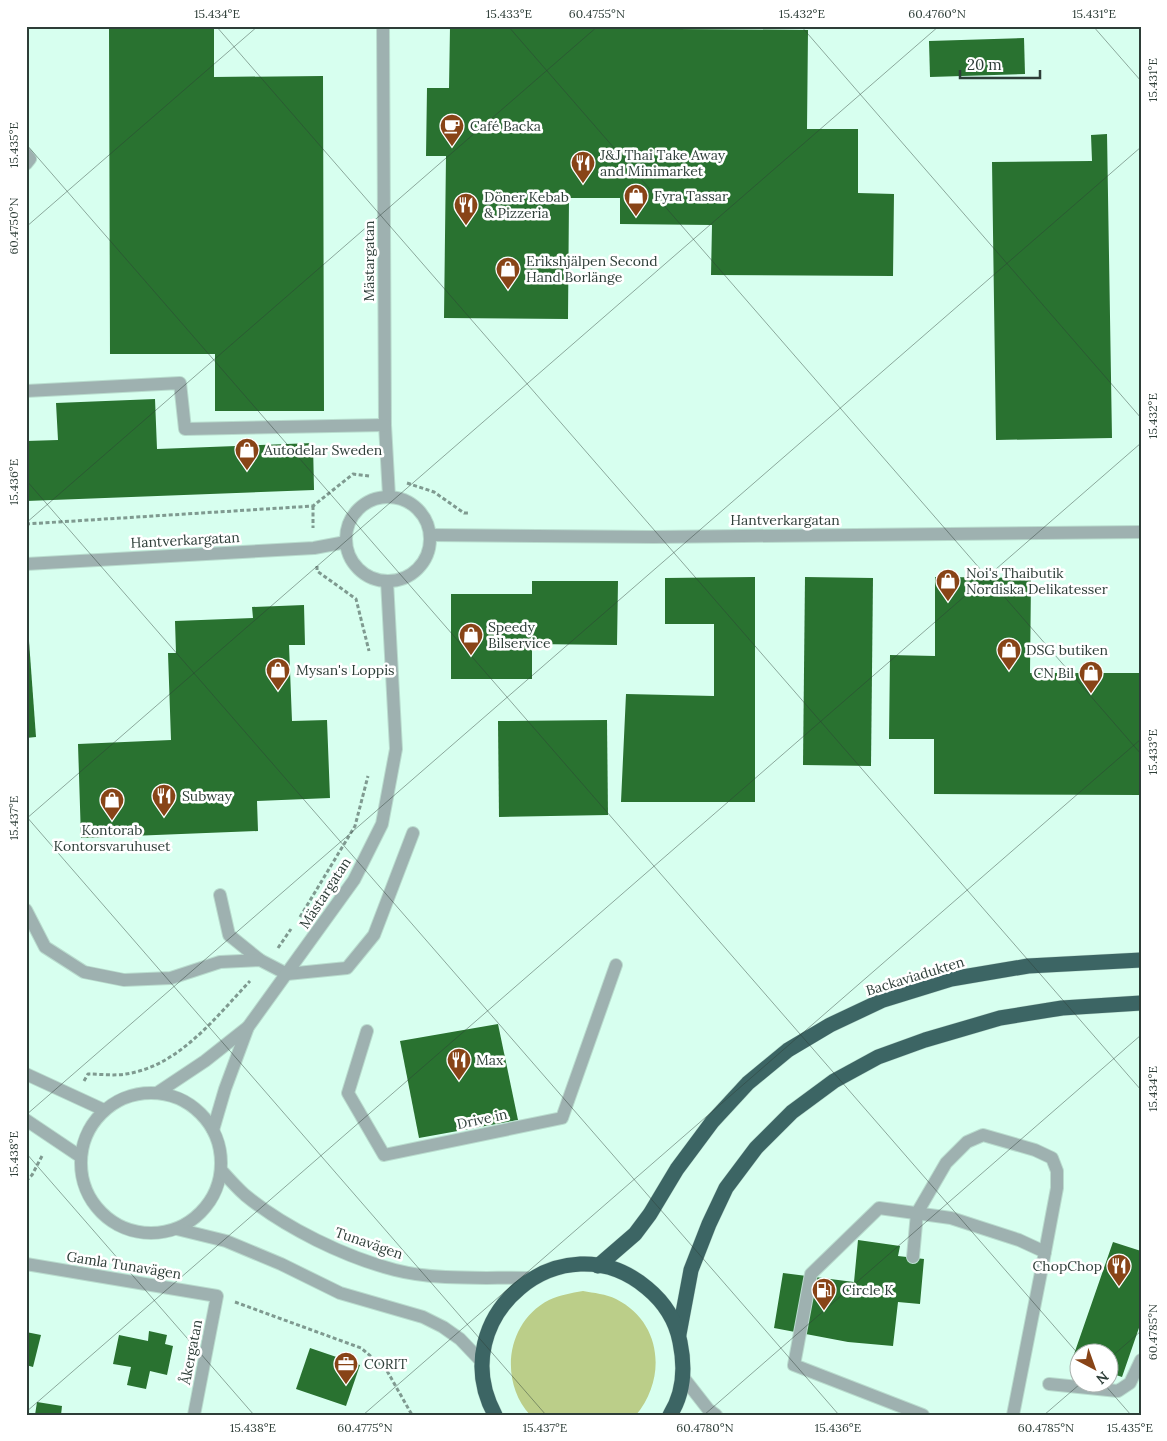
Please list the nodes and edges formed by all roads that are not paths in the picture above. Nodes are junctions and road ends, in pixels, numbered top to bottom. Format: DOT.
graph roads {
  1 [pos="383,26"];
  2 [pos="26,154"];
  3 [pos="26,164"];
  4 [pos="26,390"];
  5 [pos="385,425"];
  6 [pos="389,496"];
  7 [pos="1141,532"];
  8 [pos="430,535"];
  9 [pos="346,542"];
  10 [pos="26,564"];
  11 [pos="387,581"];
  12 [pos="413,834"];
  13 [pos="220,895"];
  14 [pos="26,910"];
  15 [pos="1141,960"];
  16 [pos="263,962"];
  17 [pos="616,965"];
  18 [pos="287,974"];
  19 [pos="1141,1002"];
  20 [pos="248,1027"];
  21 [pos="367,1031"];
  22 [pos="26,1074"];
  23 [pos="156,1093"];
  24 [pos="104,1110"];
  25 [pos="26,1120"];
  26 [pos="213,1130"];
  27 [pos="81,1157"];
  28 [pos="221,1170"];
  29 [pos="917,1213"];
  30 [pos="177,1229"];
  31 [pos="1045,1252"];
  32 [pos="912,1257"];
  33 [pos="26,1264"];
  34 [pos="598,1266"];
  35 [pos="532,1278"];
  36 [pos="217,1296"];
  37 [pos="679,1334"];
  38 [pos="1141,1360"];
  39 [pos="482,1362"];
  40 [pos="683,1376"];
  41 [pos="1049,1384"];
  42 [pos="194,1415"];
  43 [pos="495,1415"];
  44 [pos="670,1415"];
  45 [pos="716,1415"];
  46 [pos="923,1415"];
  47 [pos="1013,1415"];
  1 -- 5 [label="street, Mästargatan"];
  2 -- 3 [label="street"];
  4 -- 5 [label="street"];
  5 -- 6 [label="street, Mästargatan"];
  6 -- 8 [label="street"];
  6 -- 9 [label="street"];
  7 -- 8 [label="street, Hantverkargatan"];
  8 -- 11 [label="street"];
  9 -- 10 [label="street, Hantverkargatan"];
  9 -- 11 [label="street"];
  11 -- 18 [label="street, Mästargatan"];
  12 -- 18 [label="street"];
  13 -- 16 [label="street"];
  14 -- 16 [label="street"];
  15 -- 34 [label="highway, Backaviadukten"];
  16 -- 18 [label="street"];
  17 -- 21 [label="street, Drive in"];
  18 -- 20 [label="street, Mästargatan"];
  19 -- 37 [label="highway"];
  20 -- 23 [label="street, Mästargatan"];
  20 -- 26 [label="street, Mästargatan"];
  22 -- 24 [label="street"];
  23 -- 24 [label="street"];
  23 -- 26 [label="street"];
  24 -- 27 [label="street"];
  25 -- 27 [label="street"];
  26 -- 28 [label="street"];
  27 -- 30 [label="street"];
  28 -- 30 [label="street"];
  28 -- 35 [label="street, Tunavägen"];
  29 -- 31 [label="street"];
  29 -- 31 [label="street"];
  29 -- 32 [label="street"];
  29 -- 46 [label="street"];
  30 -- 39 [label="street"];
  31 -- 47 [label="street"];
  33 -- 36 [label="street, Gamla Tunavägen"];
  34 -- 35 [label="highway"];
  34 -- 37 [label="highway"];
  35 -- 39 [label="highway"];
  36 -- 42 [label="street, Åkergatan"];
  37 -- 40 [label="highway"];
  38 -- 41 [label="street"];
  39 -- 43 [label="highway"];
  40 -- 44 [label="highway"];
  40 -- 45 [label="street"];
}
